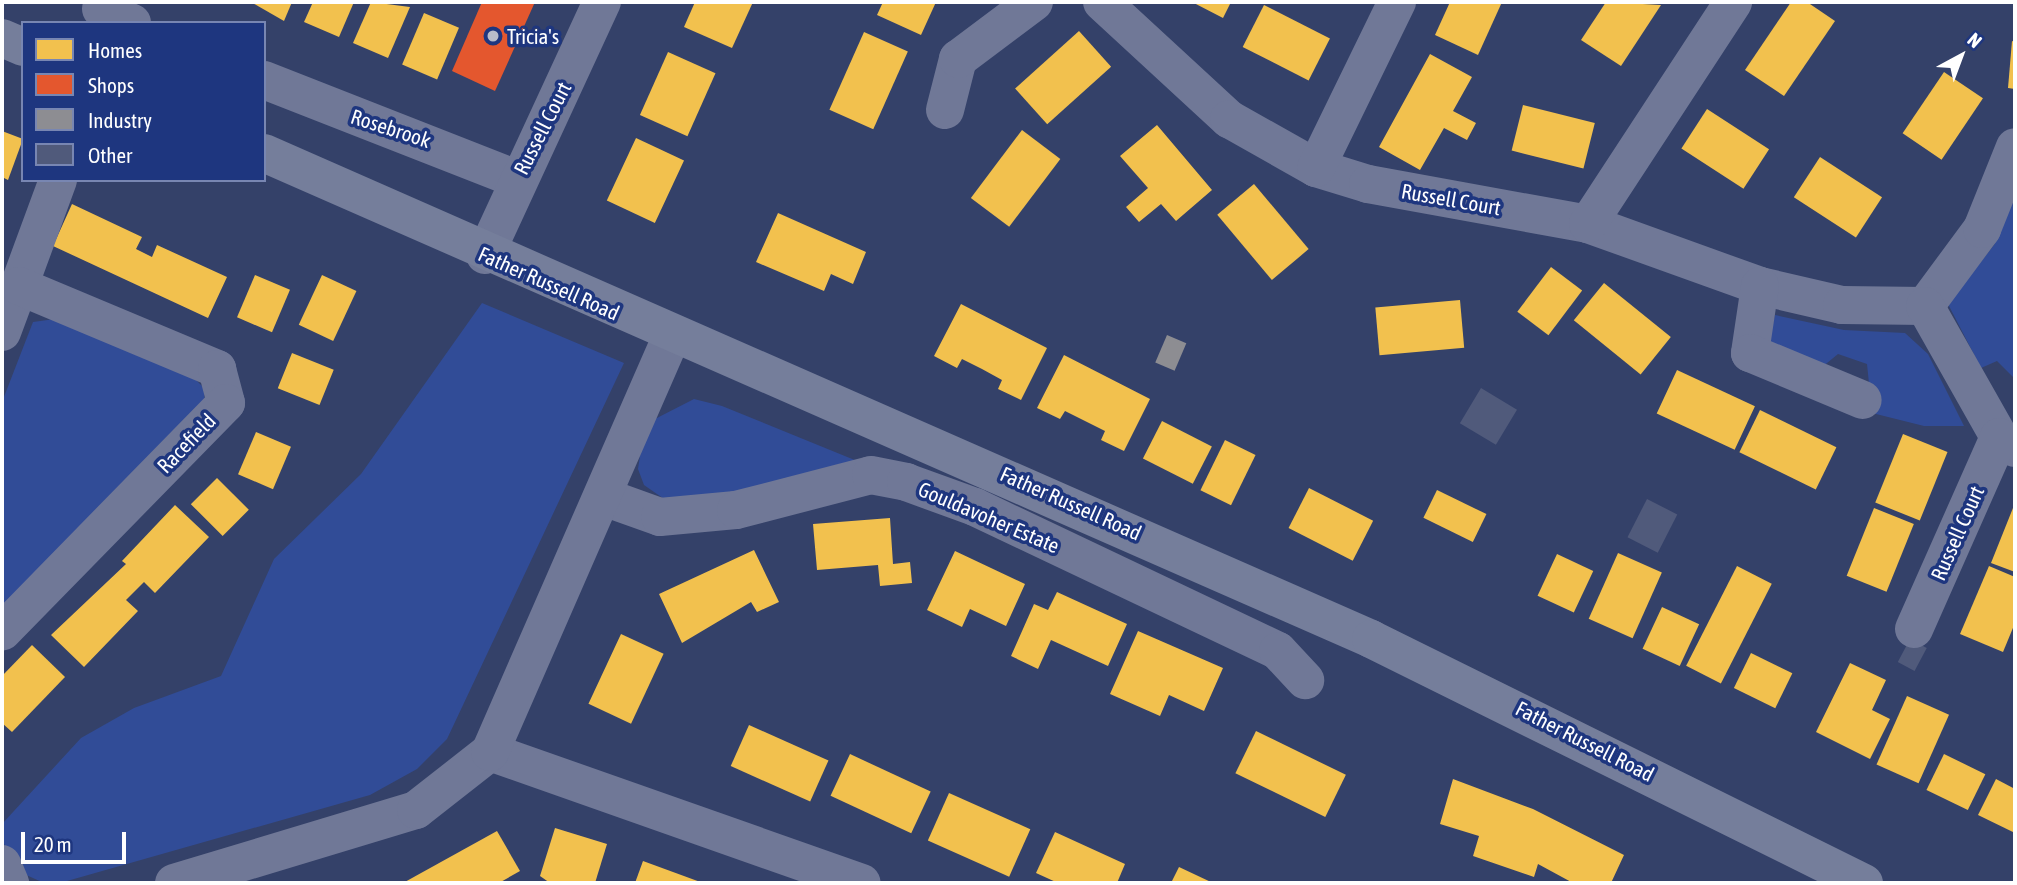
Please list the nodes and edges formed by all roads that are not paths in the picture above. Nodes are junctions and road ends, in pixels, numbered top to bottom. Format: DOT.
graph roads {
  1 [pos="602,2"];
  2 [pos="1034,2"];
  3 [pos="1102,2"];
  4 [pos="1397,2"];
  5 [pos="1733,2"];
  6 [pos="2,38"];
  7 [pos="21,46"];
  8 [pos="266,81"];
  9 [pos="945,110"];
  10 [pos="2015,147"];
  11 [pos="266,154"];
  12 [pos="1316,168"];
  13 [pos="516,179"];
  14 [pos="57,182"];
  15 [pos="1588,223"];
  16 [pos="485,255"];
  17 [pos="19,286"];
  18 [pos="1760,286"];
  19 [pos="1925,306"];
  20 [pos="2,332"];
  21 [pos="671,337"];
  22 [pos="1863,400"];
  23 [pos="2007,443"];
  24 [pos="604,497"];
  25 [pos="1914,629"];
  26 [pos="2,632"];
  27 [pos="1305,680"];
  28 [pos="490,752"];
  29 [pos="2,864"];
  30 [pos="185,881"];
  31 [pos="10,883"];
  32 [pos="862,883"];
  33 [pos="1864,883"];
  1 -- 13 [label="street, Russell Court"];
  2 -- 9 [label="street"];
  3 -- 12 [label="street, Russell Court"];
  4 -- 12 [label="street"];
  5 -- 15 [label="street"];
  6 -- 7 [label="street"];
  8 -- 13 [label="street, Rosebrook"];
  10 -- 19 [label="street"];
  11 -- 16 [label="street, Father Russell Road"];
  12 -- 15 [label="street, Russell Court"];
  13 -- 16 [label="street, Russell Court"];
  14 -- 17 [label="street"];
  15 -- 18 [label="street, Russell Court"];
  16 -- 21 [label="street, Father Russell Road"];
  17 -- 20 [label="street"];
  17 -- 26 [label="street, Racefield"];
  18 -- 19 [label="street, Russell Court"];
  18 -- 22 [label="street"];
  19 -- 23 [label="street, Russell Court"];
  21 -- 24 [label="street"];
  21 -- 33 [label="street, Father Russell Road"];
  23 -- 25 [label="street, Russell Court"];
  24 -- 27 [label="street, Gouldavoher Estate"];
  24 -- 28 [label="street"];
  28 -- 30 [label="street"];
  28 -- 32 [label="street"];
  29 -- 31 [label="street"];
}
